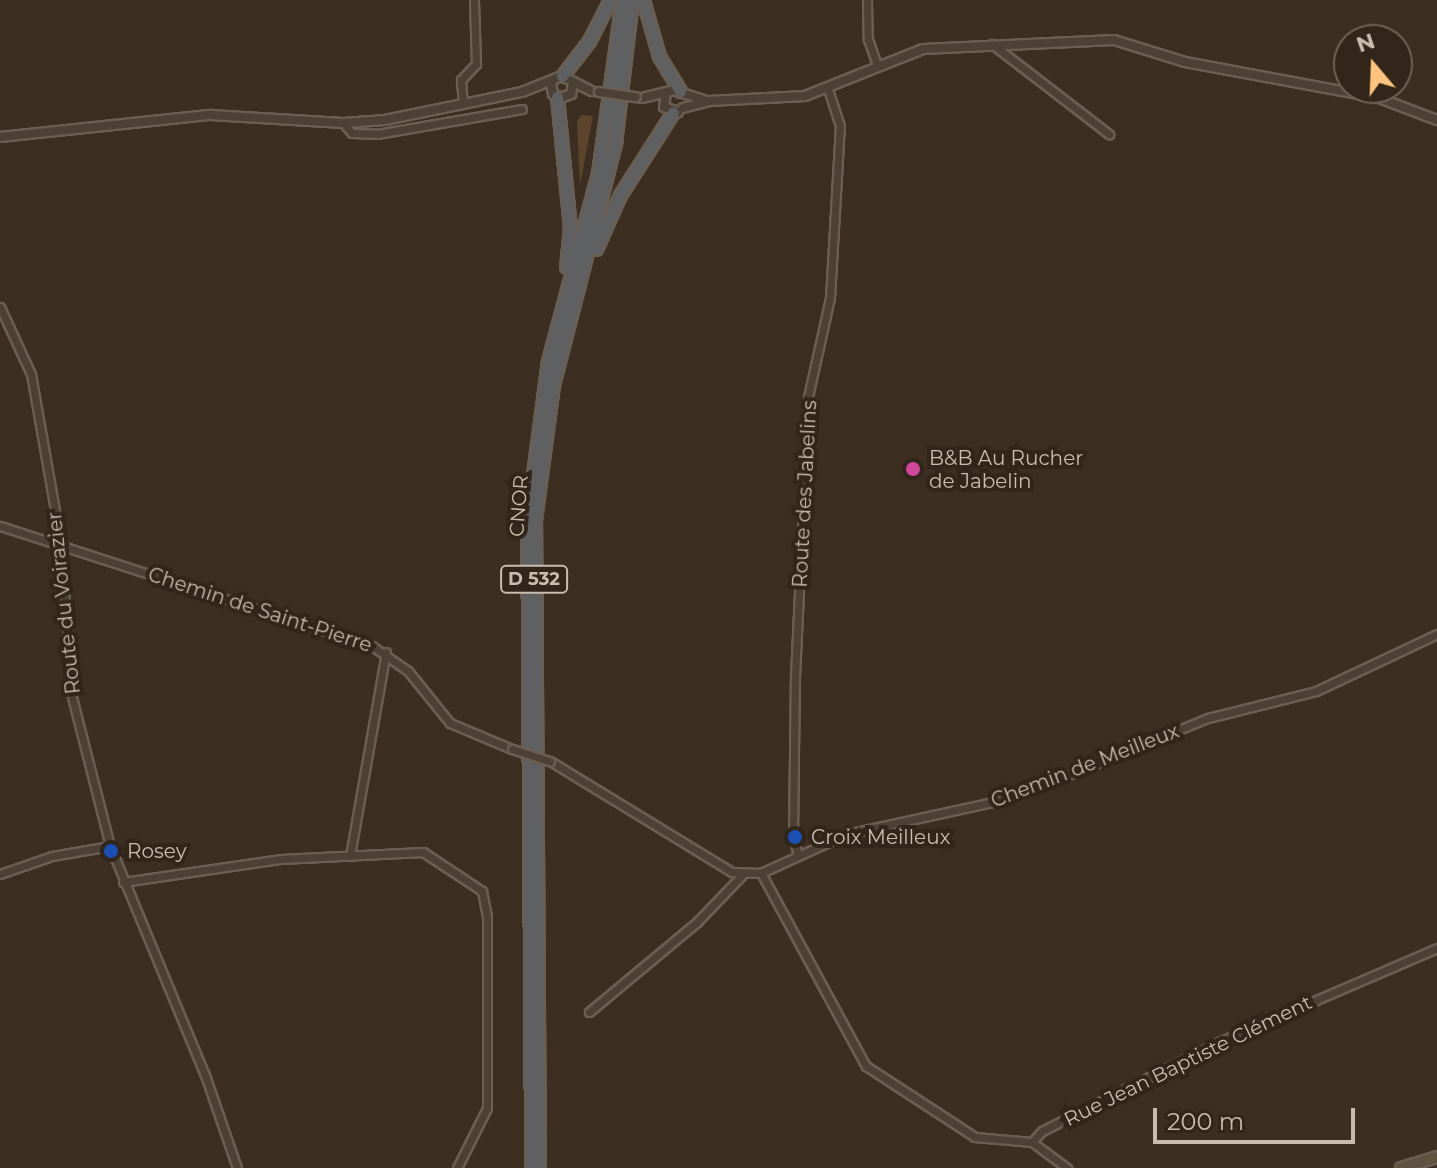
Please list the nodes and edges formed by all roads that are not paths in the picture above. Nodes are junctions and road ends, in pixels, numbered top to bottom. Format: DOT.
graph roads {
  1 [pos="474,0"];
  2 [pos="610,0"];
  3 [pos="622,0"];
  4 [pos="632,0"];
  5 [pos="643,0"];
  6 [pos="867,0"];
  7 [pos="992,44"];
  8 [pos="877,65"];
  9 [pos="562,76"];
  10 [pos="551,82"];
  11 [pos="828,88"];
  12 [pos="572,89"];
  13 [pos="522,92"];
  14 [pos="666,93"];
  15 [pos="682,93"];
  16 [pos="555,96"];
  17 [pos="639,97"];
  18 [pos="709,101"];
  19 [pos="463,104"];
  20 [pos="522,109"];
  21 [pos="673,109"];
  22 [pos="1437,120"];
  23 [pos="343,123"];
  24 [pos="1109,134"];
  25 [pos="0,137"];
  26 [pos="0,307"];
  27 [pos="569,321"];
  28 [pos="548,361"];
  29 [pos="0,526"];
  30 [pos="61,545"];
  31 [pos="1437,634"];
  32 [pos="386,652"];
  33 [pos="110,846"];
  34 [pos="798,855"];
  35 [pos="350,856"];
  36 [pos="761,873"];
  37 [pos="0,874"];
  38 [pos="742,875"];
  39 [pos="123,882"];
  40 [pos="1437,948"];
  41 [pos="589,1012"];
  42 [pos="1032,1142"];
  43 [pos="1437,1157"];
  44 [pos="237,1168"];
  45 [pos="457,1168"];
  46 [pos="531,1168"];
  47 [pos="539,1168"];
  48 [pos="1067,1168"];
  49 [pos="1401,1168"];
  1 -- 19 [label="street"];
  2 -- 9 [label="highway"];
  3 -- 28 [label="highway, CNOR / D 532"];
  4 -- 27 [label="highway, CNOR / D 532"];
  5 -- 15 [label="highway"];
  6 -- 8 [label="street"];
  7 -- 8 [label="street"];
  7 -- 22 [label="street"];
  7 -- 24 [label="street"];
  8 -- 11 [label="street"];
  9 -- 10 [label="street"];
  9 -- 12 [label="street"];
  10 -- 13 [label="street"];
  10 -- 16 [label="street"];
  11 -- 18 [label="street"];
  11 -- 34 [label="street, Route des Jabelins"];
  12 -- 16 [label="street"];
  12 -- 17 [label="street, bridge"];
  13 -- 16 [label="street"];
  13 -- 19 [label="street"];
  14 -- 15 [label="street"];
  14 -- 17 [label="street"];
  14 -- 21 [label="street"];
  15 -- 18 [label="street"];
  15 -- 21 [label="street"];
  16 -- 28 [label="highway"];
  17 -- 21 [label="street"];
  18 -- 21 [label="street"];
  19 -- 23 [label="street"];
  20 -- 23 [label="street"];
  21 -- 27 [label="highway"];
  23 -- 25 [label="street"];
  26 -- 30 [label="street, Route du Voirazier"];
  27 -- 47 [label="highway, CNOR / D 532"];
  28 -- 46 [label="highway, CNOR / D 532"];
  29 -- 30 [label="street, Chemin de Saint-Pierre"];
  30 -- 32 [label="street, Chemin de Saint-Pierre"];
  30 -- 33 [label="street, Route du Voirazier"];
  31 -- 34 [label="street, Chemin de Meilleux"];
  32 -- 35 [label="street"];
  32 -- 38 [label="street, Chemin de Saint-Pierre, bridge"];
  33 -- 37 [label="street"];
  33 -- 39 [label="street, Route du Voirazier"];
  34 -- 36 [label="street, Chemin de Meilleux"];
  35 -- 39 [label="street"];
  35 -- 45 [label="street"];
  36 -- 38 [label="street, Chemin de Meilleux"];
  36 -- 42 [label="street"];
  38 -- 41 [label="street"];
  39 -- 44 [label="street, Route du Voirazier"];
  40 -- 42 [label="street, Rue Jean Baptiste Clément"];
  42 -- 48 [label="street"];
  43 -- 49 [label="main road"];
}
